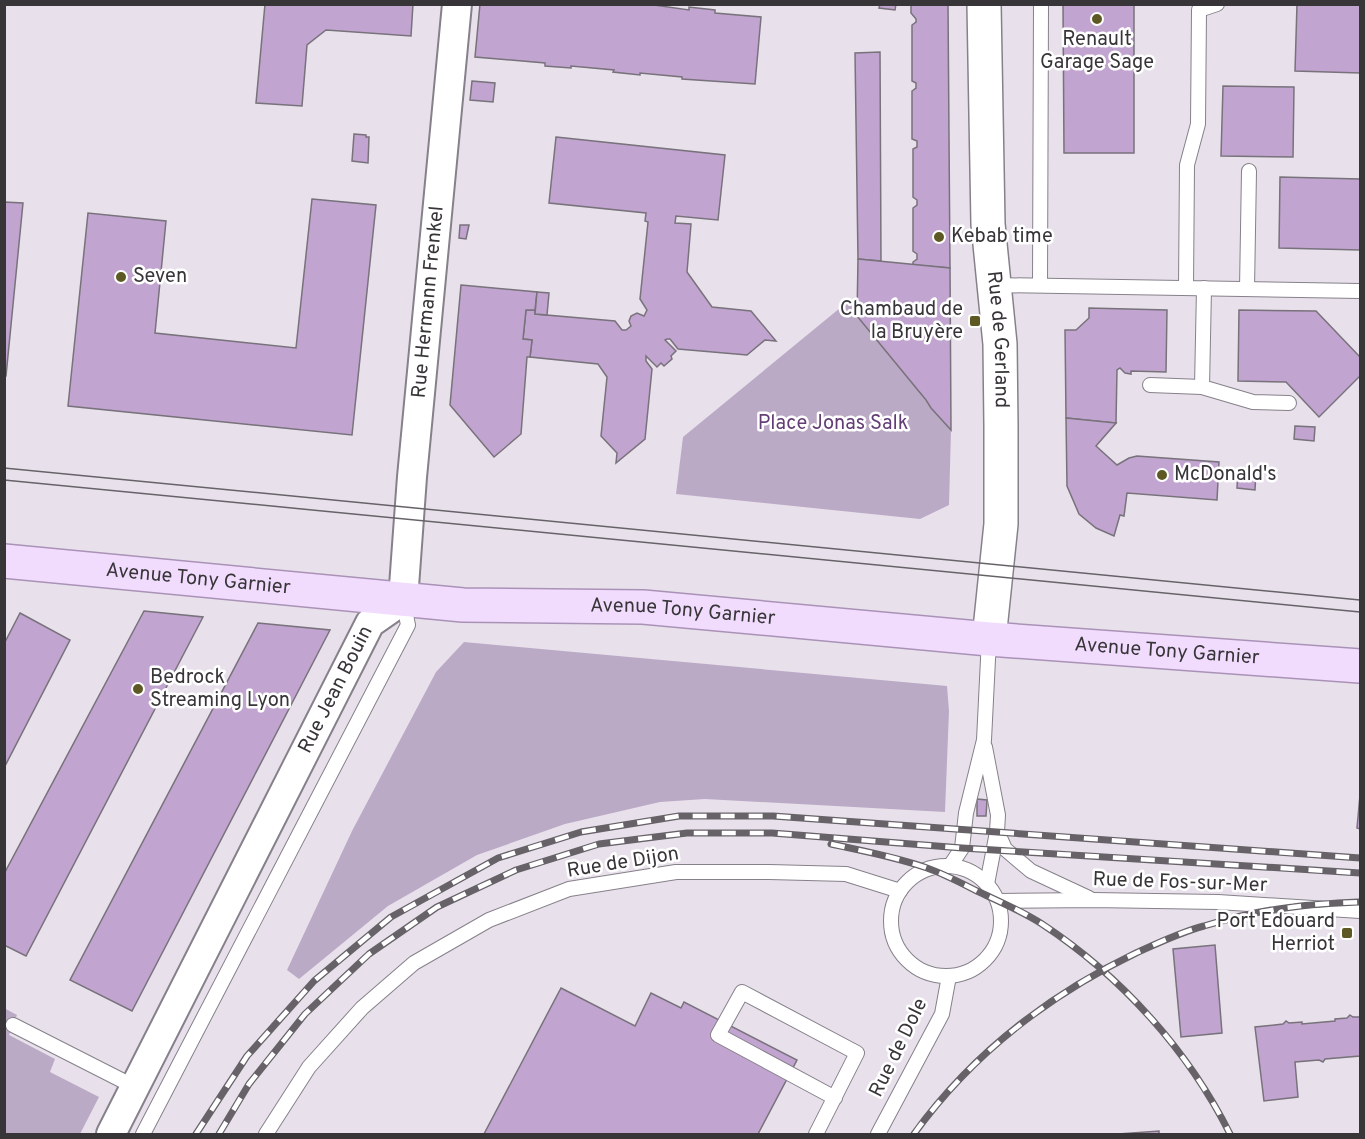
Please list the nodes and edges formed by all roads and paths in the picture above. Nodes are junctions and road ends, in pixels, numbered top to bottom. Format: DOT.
graph roads {
  1 [pos="457,4"];
  2 [pos="984,4"];
  3 [pos="1041,4"];
  4 [pos="1215,5"];
  5 [pos="1249,171"];
  6 [pos="994,285"];
  7 [pos="1040,285"];
  8 [pos="1186,287"];
  9 [pos="1204,288"];
  10 [pos="1247,289"];
  11 [pos="1360,291"];
  12 [pos="1150,385"];
  13 [pos="1202,387"];
  14 [pos="1288,403"];
  15 [pos="4,561"];
  16 [pos="403,600"];
  17 [pos="989,639"];
  18 [pos="1360,666"];
  19 [pos="984,740"];
  20 [pos="997,832"];
  21 [pos="951,866"];
  22 [pos="987,884"];
  23 [pos="900,891"];
  24 [pos="1093,900"];
  25 [pos="998,901"];
  26 [pos="1360,911"];
  27 [pos="949,976"];
  28 [pos="13,1025"];
  29 [pos="135,1087"];
  30 [pos="835,1098"];
  31 [pos="111,1134"];
  32 [pos="143,1134"];
  33 [pos="266,1134"];
  34 [pos="816,1134"];
  35 [pos="878,1134"];
  1 -- 16 [label="street, Rue Hermann Frenkel"];
  2 -- 6 [label="street, Rue de Gerland"];
  3 -- 7 [label="lane"];
  4 -- 8 [label="lane"];
  5 -- 10 [label="lane"];
  6 -- 7 [label="lane"];
  6 -- 17 [label="street, Rue de Gerland"];
  7 -- 8 [label="lane"];
  8 -- 9 [label="lane"];
  9 -- 10 [label="lane"];
  9 -- 13 [label="lane"];
  10 -- 11 [label="lane"];
  12 -- 13 [label="lane"];
  13 -- 14 [label="lane"];
  15 -- 16 [label="main road, Avenue Tony Garnier"];
  16 -- 17 [label="main road, Avenue Tony Garnier"];
  16 -- 29 [label="street, Rue Jean Bouin"];
  16 -- 32 [label="lane, Rue Jean Bouin"];
  17 -- 18 [label="main road, Avenue Tony Garnier"];
  17 -- 19 [label="lane"];
  19 -- 20 [label="lane"];
  19 -- 21 [label="lane"];
  20 -- 22 [label="lane"];
  20 -- 24 [label="lane"];
  21 -- 22 [label="lane"];
  21 -- 23 [label="lane"];
  22 -- 25 [label="lane"];
  23 -- 27 [label="lane"];
  23 -- 33 [label="lane, Rue de Dijon"];
  24 -- 25 [label="lane, Rue de Fos-sur-Mer"];
  24 -- 26 [label="lane, Rue de Fos-sur-Mer"];
  25 -- 27 [label="lane"];
  27 -- 35 [label="lane, Rue de Dole"];
  28 -- 29 [label="lane"];
  29 -- 31 [label="street, Rue Jean Bouin"];
  30 -- 30 [label="lane"];
  30 -- 34 [label="lane"];
}
